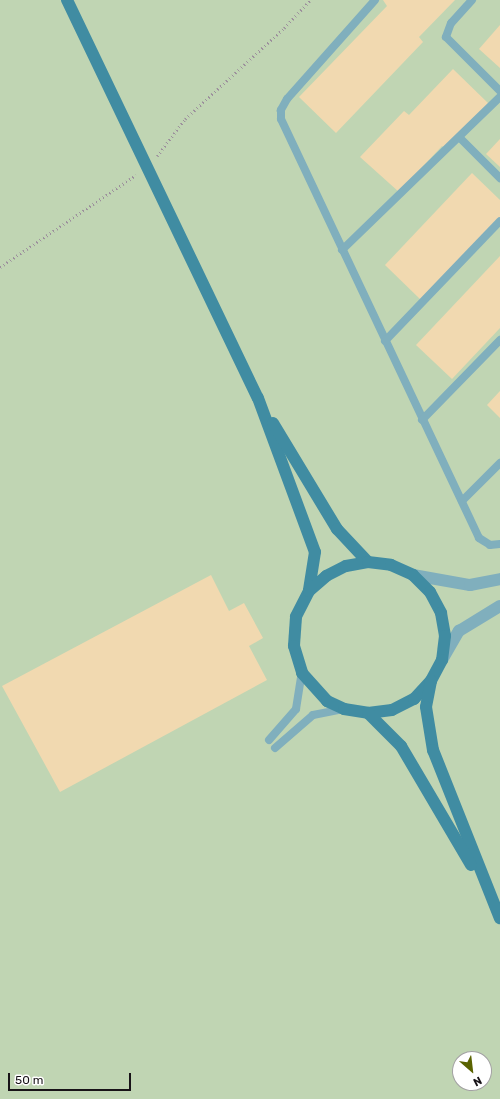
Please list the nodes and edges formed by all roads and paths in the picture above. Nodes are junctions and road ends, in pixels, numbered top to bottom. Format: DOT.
graph roads {
  1 [pos="67,0"];
  2 [pos="310,0"];
  3 [pos="375,0"];
  4 [pos="472,0"];
  5 [pos="500,91"];
  6 [pos="500,97"];
  7 [pos="460,138"];
  8 [pos="149,167"];
  9 [pos="500,178"];
  10 [pos="500,221"];
  11 [pos="342,250"];
  12 [pos="0,267"];
  13 [pos="384,340"];
  14 [pos="500,340"];
  15 [pos="258,398"];
  16 [pos="422,420"];
  17 [pos="500,463"];
  18 [pos="462,501"];
  19 [pos="500,544"];
  20 [pos="368,562"];
  21 [pos="413,575"];
  22 [pos="500,579"];
  23 [pos="310,591"];
  24 [pos="500,606"];
  25 [pos="442,660"];
  26 [pos="302,673"];
  27 [pos="431,681"];
  28 [pos="344,709"];
  29 [pos="368,713"];
  30 [pos="269,740"];
  31 [pos="275,748"];
  32 [pos="490,896"];
  33 [pos="500,918"];
  1 -- 8 [label="street"];
  2 -- 8 [label="path"];
  3 -- 11 [label="lane"];
  4 -- 5 [label="lane"];
  6 -- 7 [label="lane"];
  7 -- 9 [label="lane"];
  7 -- 11 [label="lane"];
  8 -- 12 [label="path"];
  8 -- 15 [label="street"];
  10 -- 13 [label="lane"];
  11 -- 13 [label="lane"];
  13 -- 16 [label="lane"];
  14 -- 16 [label="lane"];
  15 -- 20 [label="street"];
  15 -- 23 [label="street"];
  16 -- 18 [label="lane"];
  17 -- 18 [label="lane"];
  18 -- 19 [label="lane"];
  20 -- 21 [label="street"];
  20 -- 23 [label="street"];
  21 -- 22 [label="street"];
  21 -- 25 [label="street"];
  23 -- 26 [label="street"];
  24 -- 25 [label="street"];
  25 -- 27 [label="street"];
  26 -- 28 [label="street"];
  26 -- 30 [label="lane"];
  27 -- 29 [label="street"];
  27 -- 32 [label="street"];
  28 -- 29 [label="street"];
  28 -- 31 [label="lane"];
  29 -- 32 [label="street"];
  32 -- 33 [label="street"];
}
